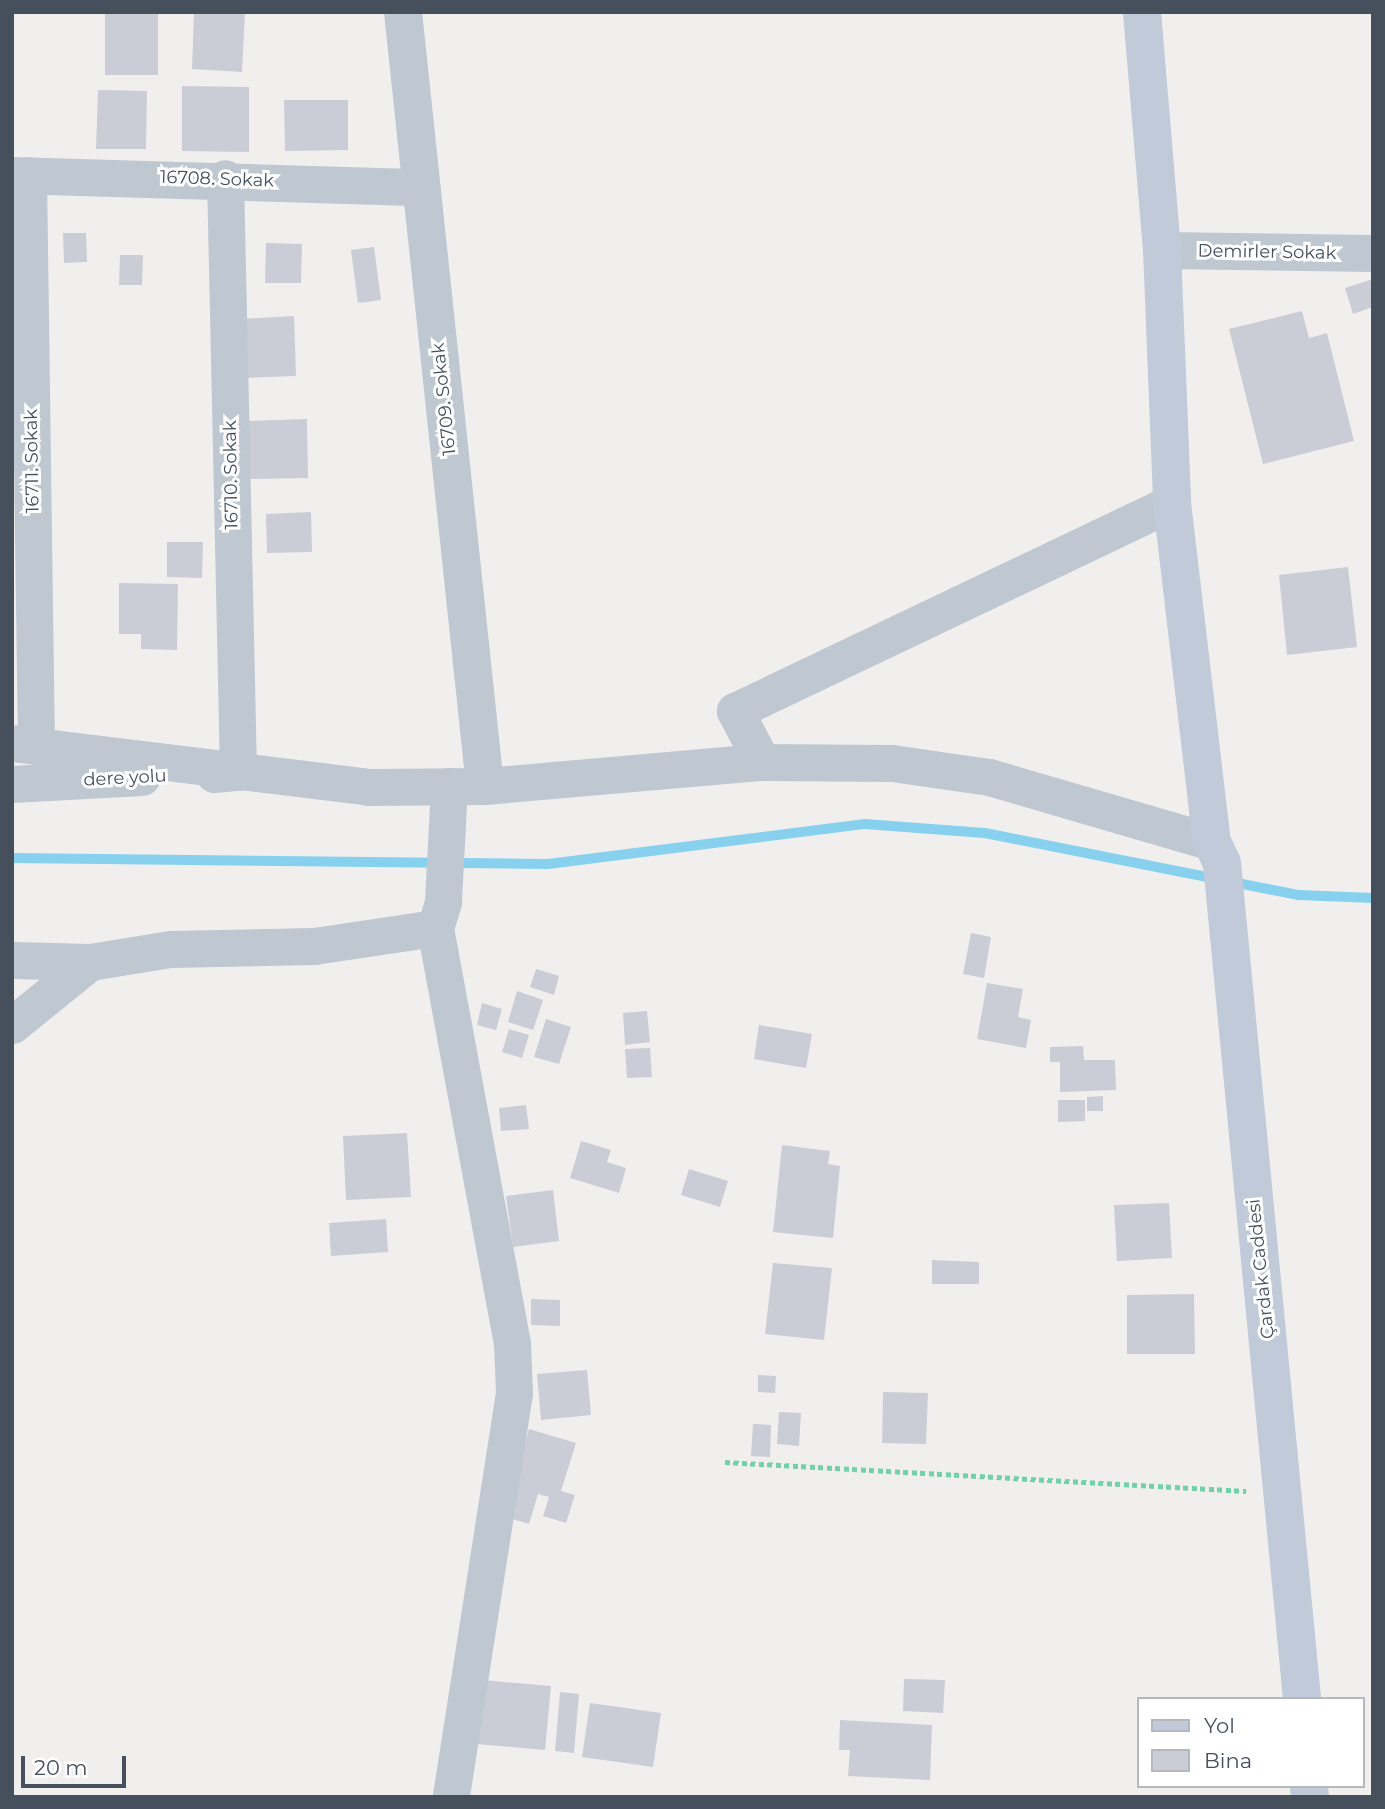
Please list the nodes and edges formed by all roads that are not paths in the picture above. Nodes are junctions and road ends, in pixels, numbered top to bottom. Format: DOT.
graph roads {
  1 [pos="403,12"];
  2 [pos="1142,12"];
  3 [pos="20,175"];
  4 [pos="225,178"];
  5 [pos="421,187"];
  6 [pos="1162,250"];
  7 [pos="1373,253"];
  8 [pos="1172,503"];
  9 [pos="24,745"];
  10 [pos="762,762"];
  11 [pos="238,772"];
  12 [pos="12,784"];
  13 [pos="467,786"];
  14 [pos="1217,853"];
  15 [pos="439,915"];
  16 [pos="12,960"];
  17 [pos="90,962"];
  18 [pos="12,1025"];
  19 [pos="1302,1697"];
  20 [pos="451,1797"];
  1 -- 5 [label="street, 16709. Sokak"];
  2 -- 6 [label="main road, Çardak Caddesi"];
  3 -- 4 [label="street, 16708. Sokak"];
  3 -- 9 [label="street, 16711. Sokak"];
  4 -- 5 [label="street, 16708. Sokak"];
  4 -- 11 [label="street, 16710. Sokak"];
  5 -- 13 [label="street, 16709. Sokak"];
  6 -- 7 [label="street, Demirler Sokak"];
  6 -- 8 [label="main road, Çardak Caddesi"];
  8 -- 10 [label="street"];
  8 -- 14 [label="main road, Çardak Caddesi"];
  9 -- 11 [label="street"];
  10 -- 13 [label="street"];
  10 -- 14 [label="street"];
  11 -- 12 [label="street, dere yolu"];
  11 -- 13 [label="street"];
  13 -- 15 [label="street"];
  14 -- 19 [label="main road, Çardak Caddesi"];
  15 -- 17 [label="street"];
  15 -- 20 [label="street"];
  16 -- 17 [label="street"];
  17 -- 18 [label="street"];
}
